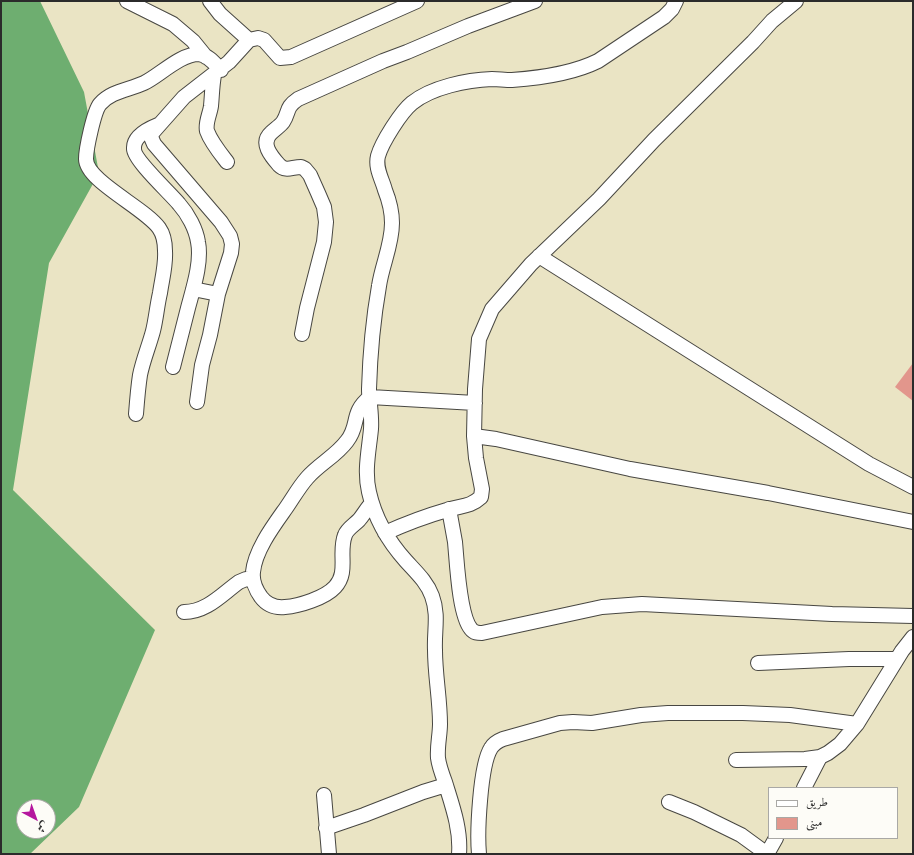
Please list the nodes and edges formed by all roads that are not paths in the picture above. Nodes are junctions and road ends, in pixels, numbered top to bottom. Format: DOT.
graph roads {
  1 [pos="127,1"];
  2 [pos="210,1"];
  3 [pos="417,1"];
  4 [pos="535,1"];
  5 [pos="676,1"];
  6 [pos="796,1"];
  7 [pos="249,40"];
  8 [pos="206,57"];
  9 [pos="217,72"];
  10 [pos="158,125"];
  11 [pos="227,162"];
  12 [pos="539,256"];
  13 [pos="193,289"];
  14 [pos="218,294"];
  15 [pos="302,334"];
  16 [pos="173,367"];
  17 [pos="370,397"];
  18 [pos="197,402"];
  19 [pos="475,403"];
  20 [pos="136,414"];
  21 [pos="474,436"];
  22 [pos="913,487"];
  23 [pos="372,503"];
  24 [pos="449,509"];
  25 [pos="913,522"];
  26 [pos="385,533"];
  27 [pos="254,580"];
  28 [pos="184,612"];
  29 [pos="913,616"];
  30 [pos="913,637"];
  31 [pos="897,659"];
  32 [pos="758,663"];
  33 [pos="857,724"];
  34 [pos="820,757"];
  35 [pos="736,760"];
  36 [pos="446,785"];
  37 [pos="805,787"];
  38 [pos="324,795"];
  39 [pos="669,802"];
  40 [pos="326,828"];
  41 [pos="775,839"];
  42 [pos="329,854"];
  43 [pos="459,854"];
  44 [pos="479,854"];
  45 [pos="767,854"];
  1 -- 8 [label="street"];
  2 -- 7 [label="street"];
  3 -- 7 [label="street"];
  4 -- 15 [label="street"];
  5 -- 17 [label="street"];
  6 -- 12 [label="street"];
  7 -- 9 [label="street"];
  8 -- 9 [label="street"];
  8 -- 20 [label="street"];
  9 -- 10 [label="street"];
  9 -- 11 [label="street"];
  10 -- 13 [label="street"];
  10 -- 14 [label="street"];
  12 -- 19 [label="street"];
  12 -- 22 [label="street"];
  13 -- 14 [label="street"];
  13 -- 16 [label="street"];
  14 -- 18 [label="street"];
  17 -- 19 [label="street"];
  17 -- 23 [label="street"];
  17 -- 27 [label="street"];
  19 -- 21 [label="street"];
  21 -- 24 [label="street"];
  21 -- 25 [label="street"];
  23 -- 26 [label="street"];
  23 -- 27 [label="street"];
  24 -- 26 [label="street"];
  24 -- 29 [label="street"];
  26 -- 36 [label="street"];
  27 -- 28 [label="street"];
  30 -- 31 [label="street"];
  31 -- 32 [label="street"];
  31 -- 33 [label="street"];
  33 -- 34 [label="street"];
  33 -- 44 [label="street"];
  34 -- 35 [label="street"];
  34 -- 37 [label="street"];
  36 -- 40 [label="street"];
  36 -- 43 [label="street"];
  38 -- 40 [label="street"];
  39 -- 45 [label="street"];
  40 -- 42 [label="street"];
  41 -- 45 [label="street"];
}
